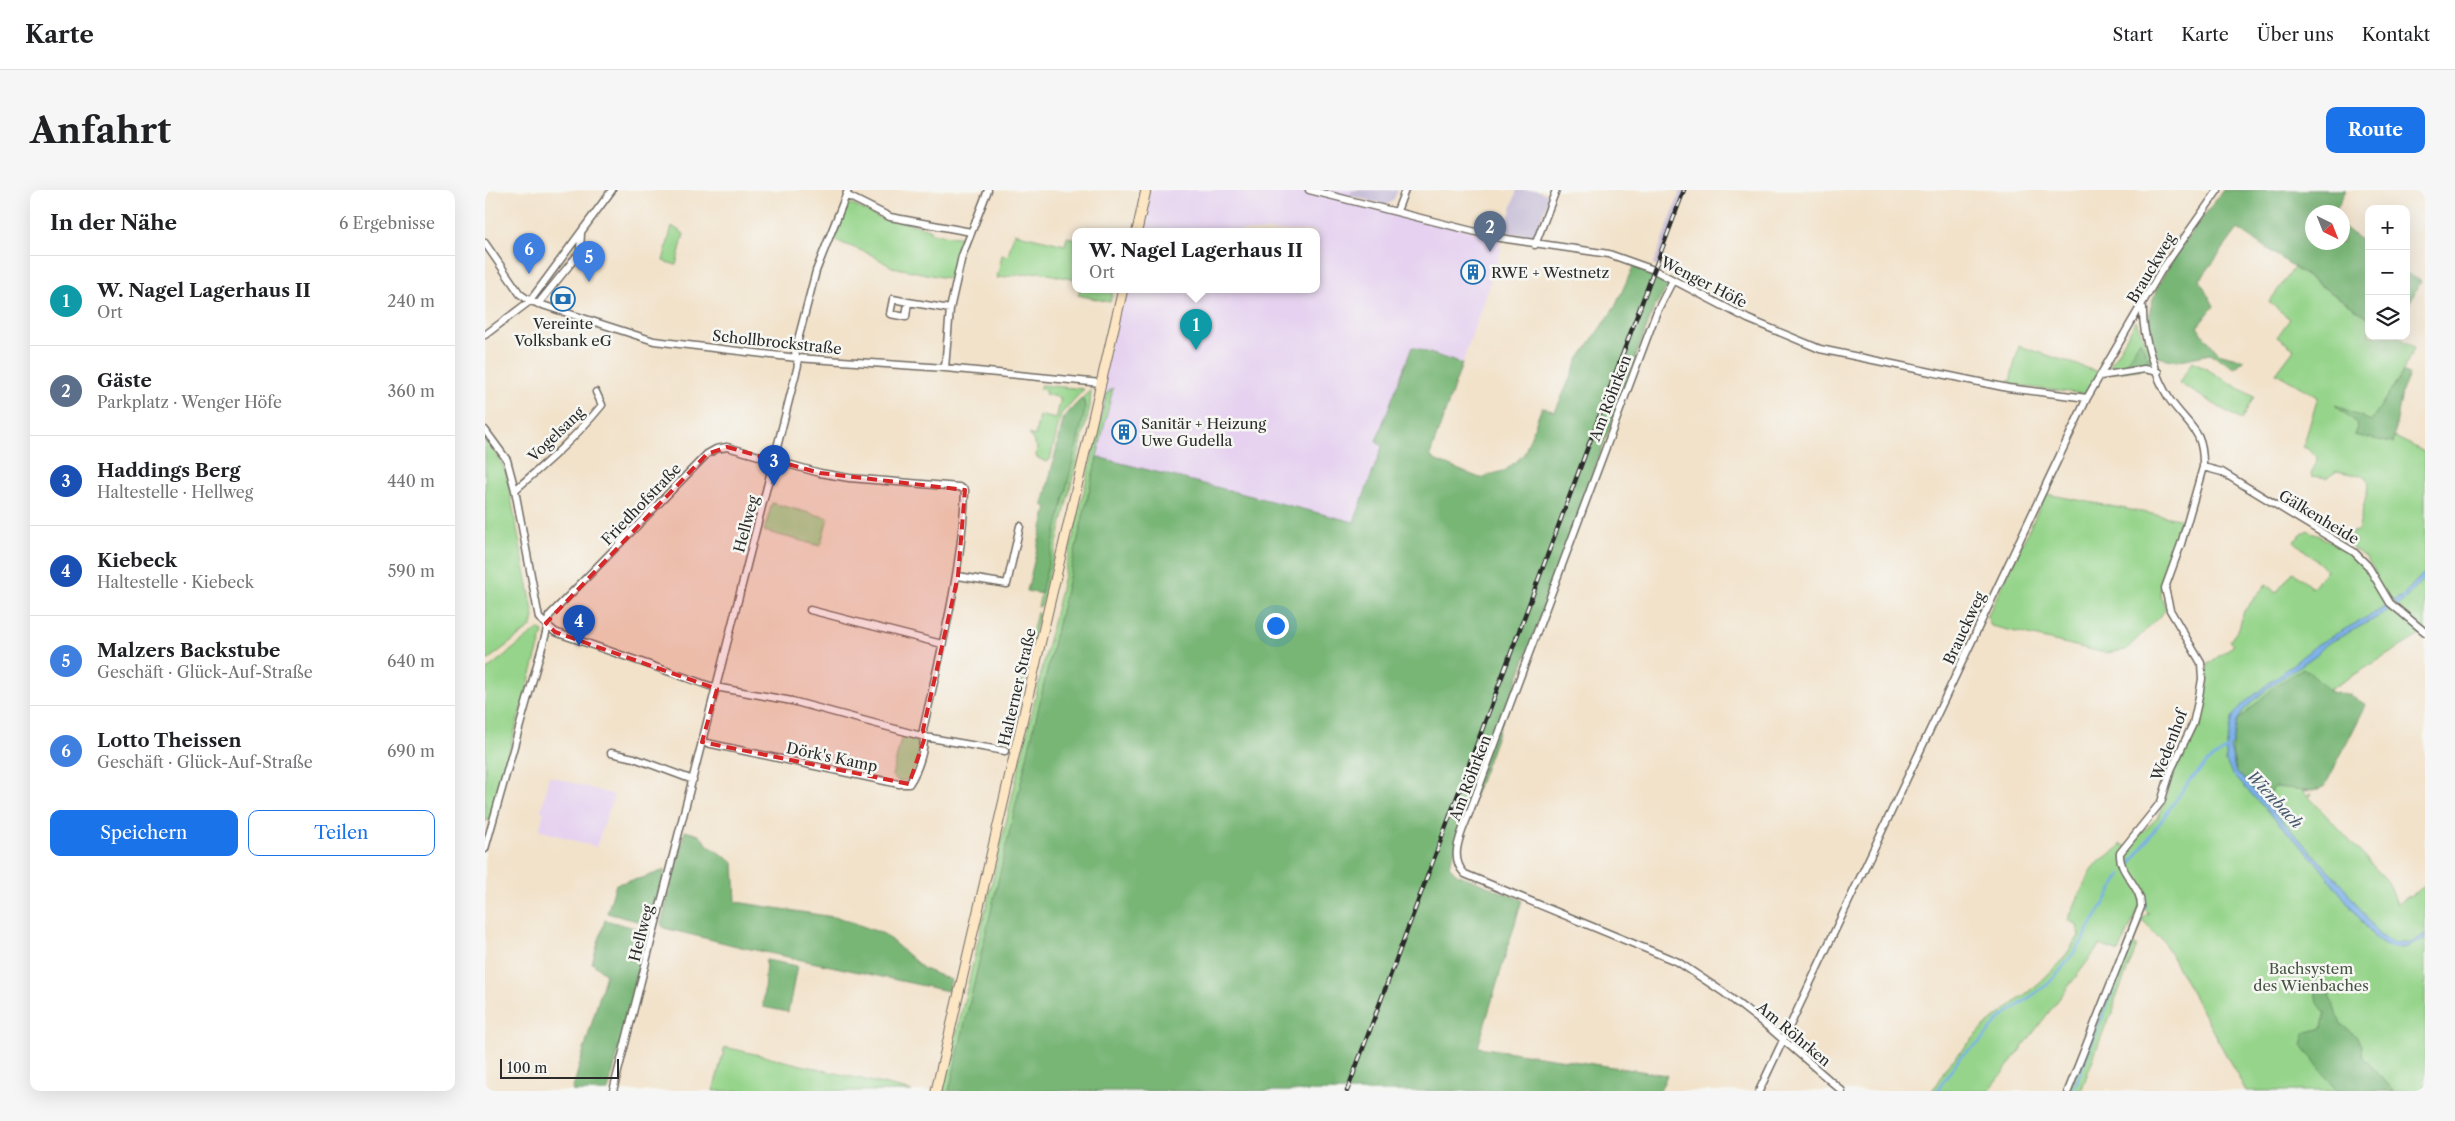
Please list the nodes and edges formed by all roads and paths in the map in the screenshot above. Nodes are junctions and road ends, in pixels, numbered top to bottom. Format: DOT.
graph roads {
  1 [pos="612,190"];
  2 [pos="988,190"];
  3 [pos="1147,190"];
  4 [pos="1309,190"];
  5 [pos="1405,190"];
  6 [pos="1556,190"];
  7 [pos="2218,190"];
  8 [pos="847,193"];
  9 [pos="1397,212"];
  10 [pos="1138,228"];
  11 [pos="971,232"];
  12 [pos="581,234"];
  13 [pos="485,244"];
  14 [pos="1535,245"];
  15 [pos="1673,280"];
  16 [pos="1122,293"];
  17 [pos="530,301"];
  18 [pos="908,302"];
  19 [pos="538,304"];
  20 [pos="2143,306"];
  21 [pos="950,309"];
  22 [pos="485,335"];
  23 [pos="797,358"];
  24 [pos="945,368"];
  25 [pos="2158,372"];
  26 [pos="2100,376"];
  27 [pos="1101,383"];
  28 [pos="596,392"];
  29 [pos="2087,398"];
  30 [pos="485,430"];
  31 [pos="775,460"];
  32 [pos="2203,467"];
  33 [pos="515,490"];
  34 [pos="1020,526"];
  35 [pos="958,576"];
  36 [pos="810,610"];
  37 [pos="546,623"];
  38 [pos="2425,632"];
  39 [pos="943,644"];
  40 [pos="717,688"];
  41 [pos="925,737"];
  42 [pos="702,742"];
  43 [pos="1005,751"];
  44 [pos="611,753"];
  45 [pos="693,780"];
  46 [pos="485,849"];
  47 [pos="1783,1039"];
  48 [pos="613,1091"];
  49 [pos="936,1091"];
  50 [pos="1759,1091"];
  51 [pos="1842,1091"];
  52 [pos="2067,1091"];
  1 -- 12 [label="street"];
  2 -- 11 [label="street"];
  3 -- 10 [label="main road"];
  4 -- 9 [label="street, Wenger Höfe"];
  5 -- 9 [label="street"];
  6 -- 14 [label="street"];
  7 -- 20 [label="street, Brauckweg"];
  8 -- 11 [label="street"];
  8 -- 23 [label="street, Hellweg"];
  9 -- 14 [label="street, Wenger Höfe"];
  11 -- 21 [label="street"];
  12 -- 17 [label="street"];
  12 -- 19 [label="street"];
  13 -- 17 [label="street, Schollbrockstraße"];
  14 -- 15 [label="street, Wenger Höfe"];
  15 -- 29 [label="street, Wenger Höfe"];
  15 -- 47 [label="street, Am Röhrken"];
  16 -- 27 [label="main road, Halterner Straße"];
  17 -- 19 [label="street, Schollbrockstraße"];
  17 -- 22 [label="street"];
  18 -- 21 [label="street"];
  19 -- 23 [label="street, Schollbrockstraße"];
  20 -- 25 [label="street, Wedenhof"];
  20 -- 26 [label="street, Brauckweg"];
  21 -- 24 [label="street"];
  23 -- 24 [label="street, Schollbrockstraße"];
  23 -- 31 [label="street, Hellweg"];
  24 -- 27 [label="street, Schollbrockstraße"];
  25 -- 26 [label="street"];
  25 -- 32 [label="street, Wedenhof"];
  26 -- 29 [label="street, Brauckweg"];
  27 -- 49 [label="main road, Halterner Straße"];
  28 -- 33 [label="street, Vogelsang"];
  29 -- 47 [label="street, Brauckweg"];
  30 -- 33 [label="street"];
  31 -- 35 [label="street, Friedhofstraße"];
  31 -- 37 [label="street, Friedhofstraße"];
  31 -- 40 [label="street, Hellweg"];
  32 -- 38 [label="street, Gälkenheide"];
  32 -- 52 [label="street, Wedenhof"];
  33 -- 37 [label="street"];
  34 -- 35 [label="street"];
  35 -- 39 [label="street"];
  36 -- 39 [label="street"];
  37 -- 40 [label="street"];
  37 -- 46 [label="street"];
  39 -- 41 [label="street"];
  40 -- 41 [label="street"];
  40 -- 42 [label="street, Hellweg"];
  41 -- 42 [label="street, Dörk's Kamp"];
  41 -- 43 [label="street"];
  42 -- 45 [label="street, Hellweg"];
  44 -- 45 [label="street"];
  45 -- 48 [label="street, Hellweg"];
  47 -- 50 [label="street, Brauckweg"];
  47 -- 51 [label="street, Am Röhrken"];
}
